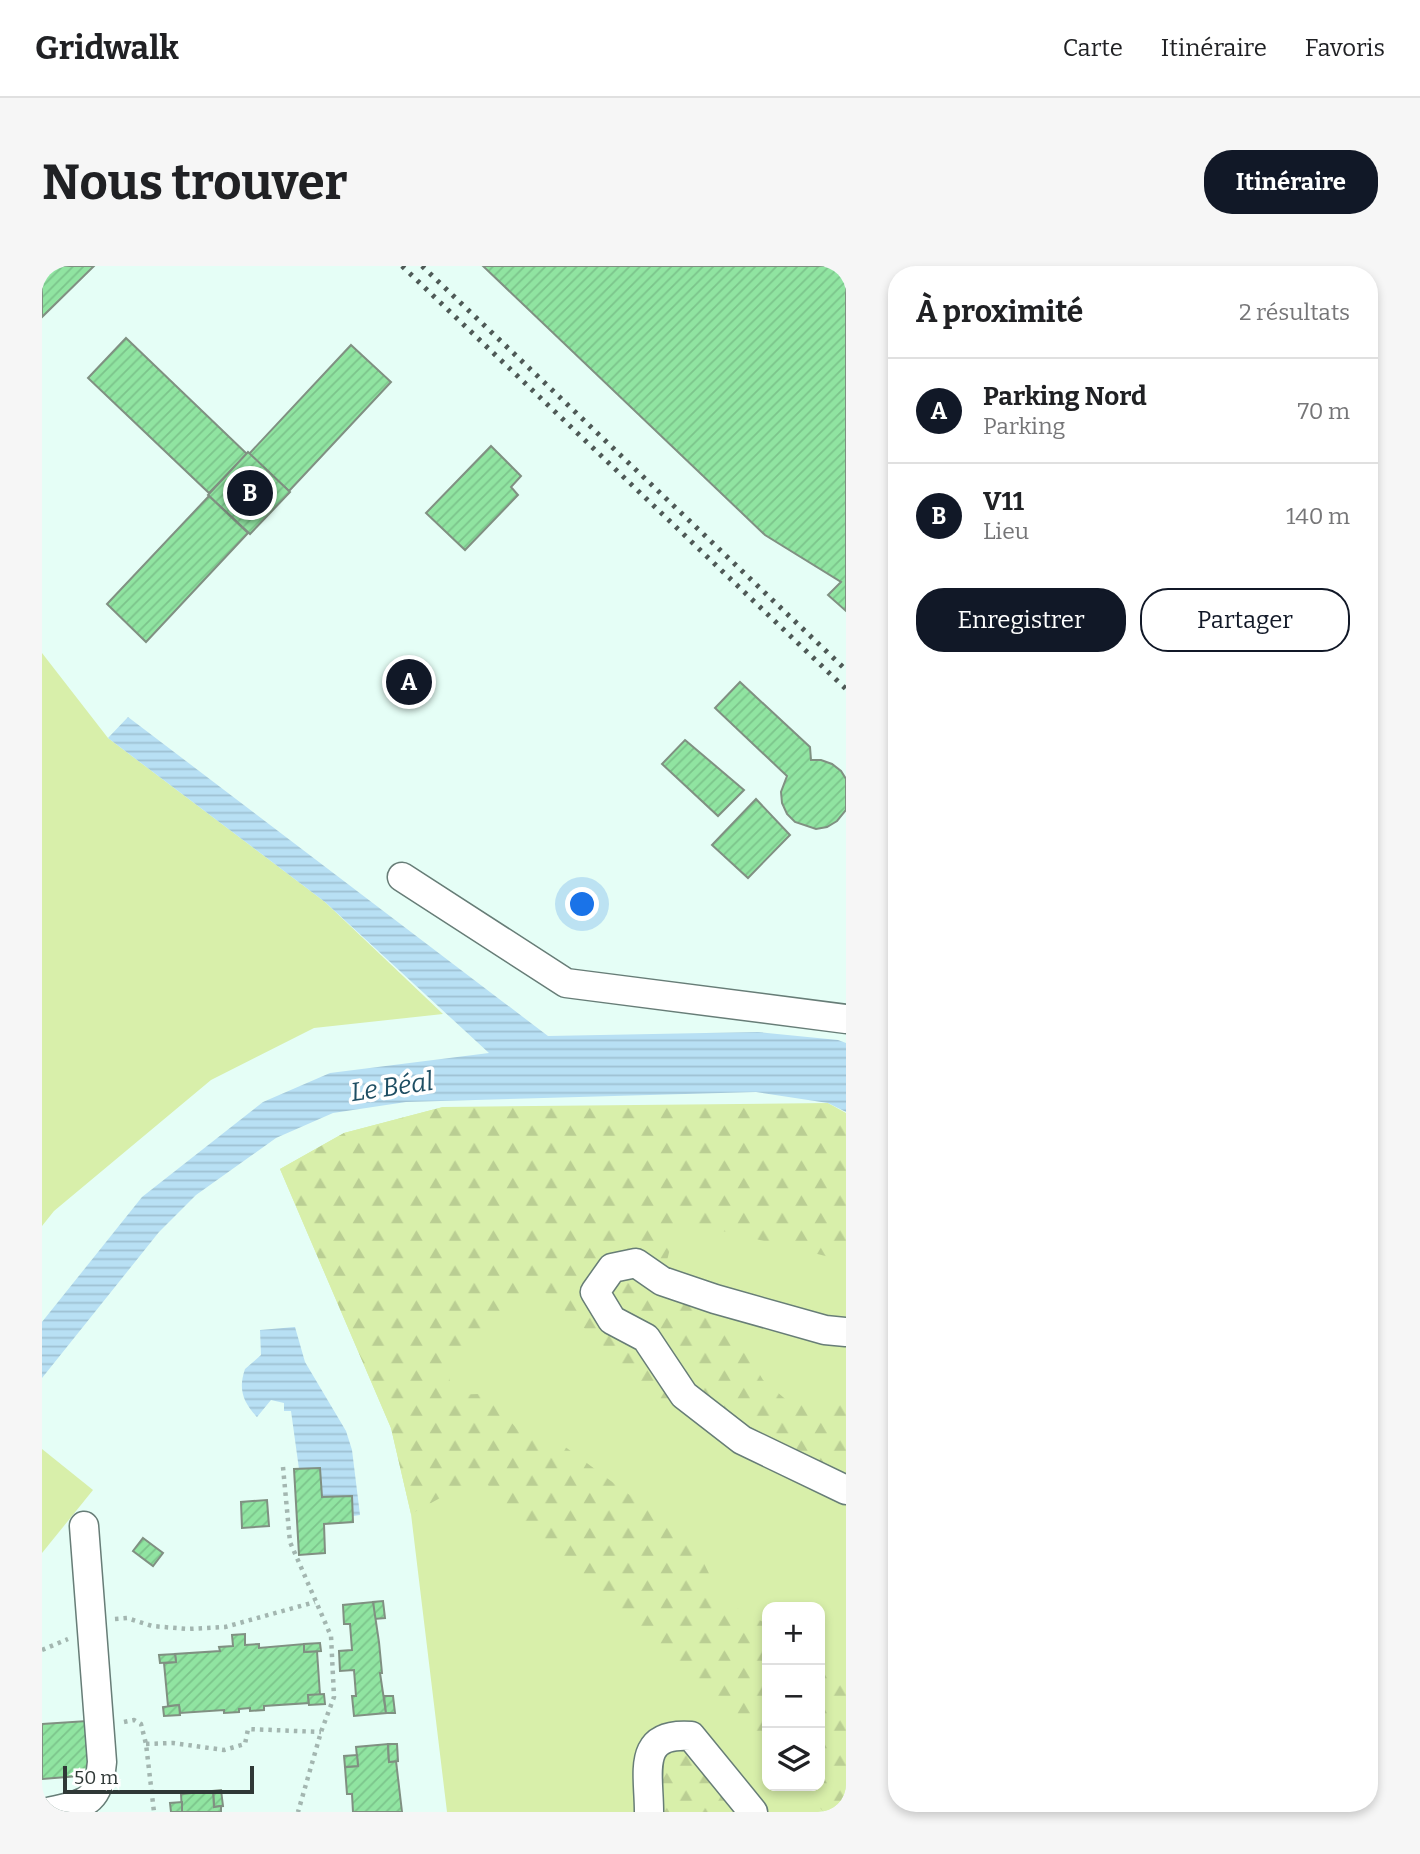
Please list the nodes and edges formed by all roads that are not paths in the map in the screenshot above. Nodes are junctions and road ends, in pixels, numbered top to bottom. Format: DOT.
graph roads {
  1 [pos="402,877"];
  2 [pos="846,1019"];
  3 [pos="846,1332"];
  4 [pos="846,1490"];
  5 [pos="83,1526"];
  6 [pos="48,1812"];
  7 [pos="649,1812"];
  8 [pos="753,1812"];
  1 -- 2 [label="lane"];
  3 -- 4 [label="lane"];
  5 -- 6 [label="lane"];
  7 -- 8 [label="lane"];
}
